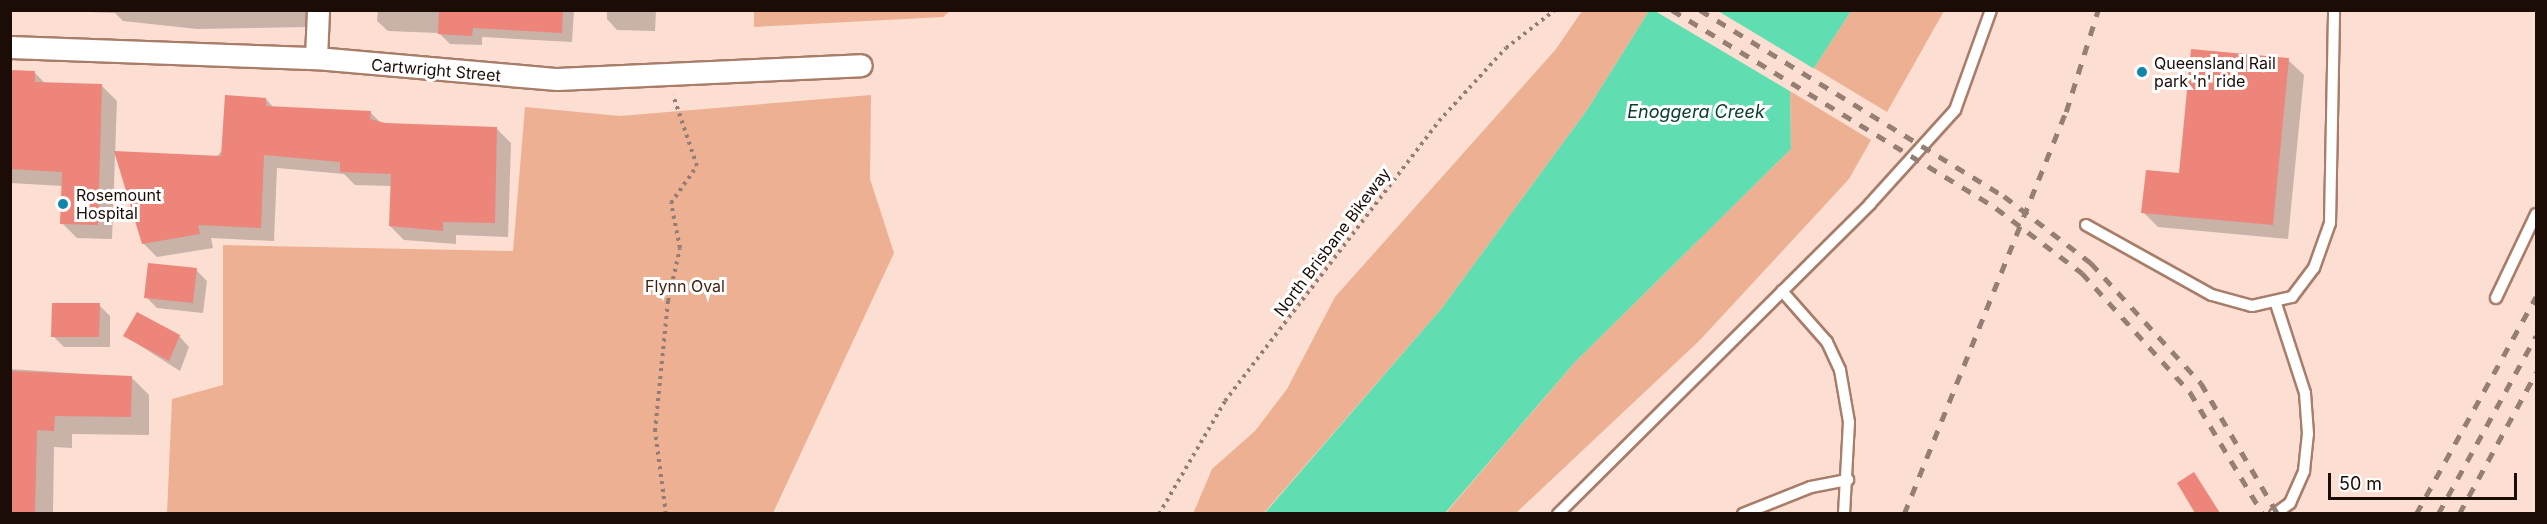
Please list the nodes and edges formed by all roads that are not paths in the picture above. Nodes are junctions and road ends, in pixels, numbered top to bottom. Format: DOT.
graph roads {
  1 [pos="318,10"];
  2 [pos="1991,10"];
  3 [pos="2334,10"];
  4 [pos="10,47"];
  5 [pos="316,58"];
  6 [pos="861,65"];
  7 [pos="2536,214"];
  8 [pos="2086,225"];
  9 [pos="1782,291"];
  10 [pos="2496,298"];
  11 [pos="2276,304"];
  12 [pos="1848,480"];
  13 [pos="1558,513"];
  14 [pos="1743,513"];
  15 [pos="1844,513"];
  16 [pos="2275,513"];
  1 -- 5 [label="street"];
  2 -- 9 [label="lane"];
  3 -- 11 [label="lane"];
  4 -- 5 [label="street, Cartwright Street"];
  5 -- 6 [label="street, Cartwright Street"];
  7 -- 10 [label="lane"];
  8 -- 11 [label="lane"];
  9 -- 12 [label="lane"];
  9 -- 13 [label="lane"];
  11 -- 16 [label="lane"];
  12 -- 14 [label="lane"];
  12 -- 15 [label="lane"];
}
